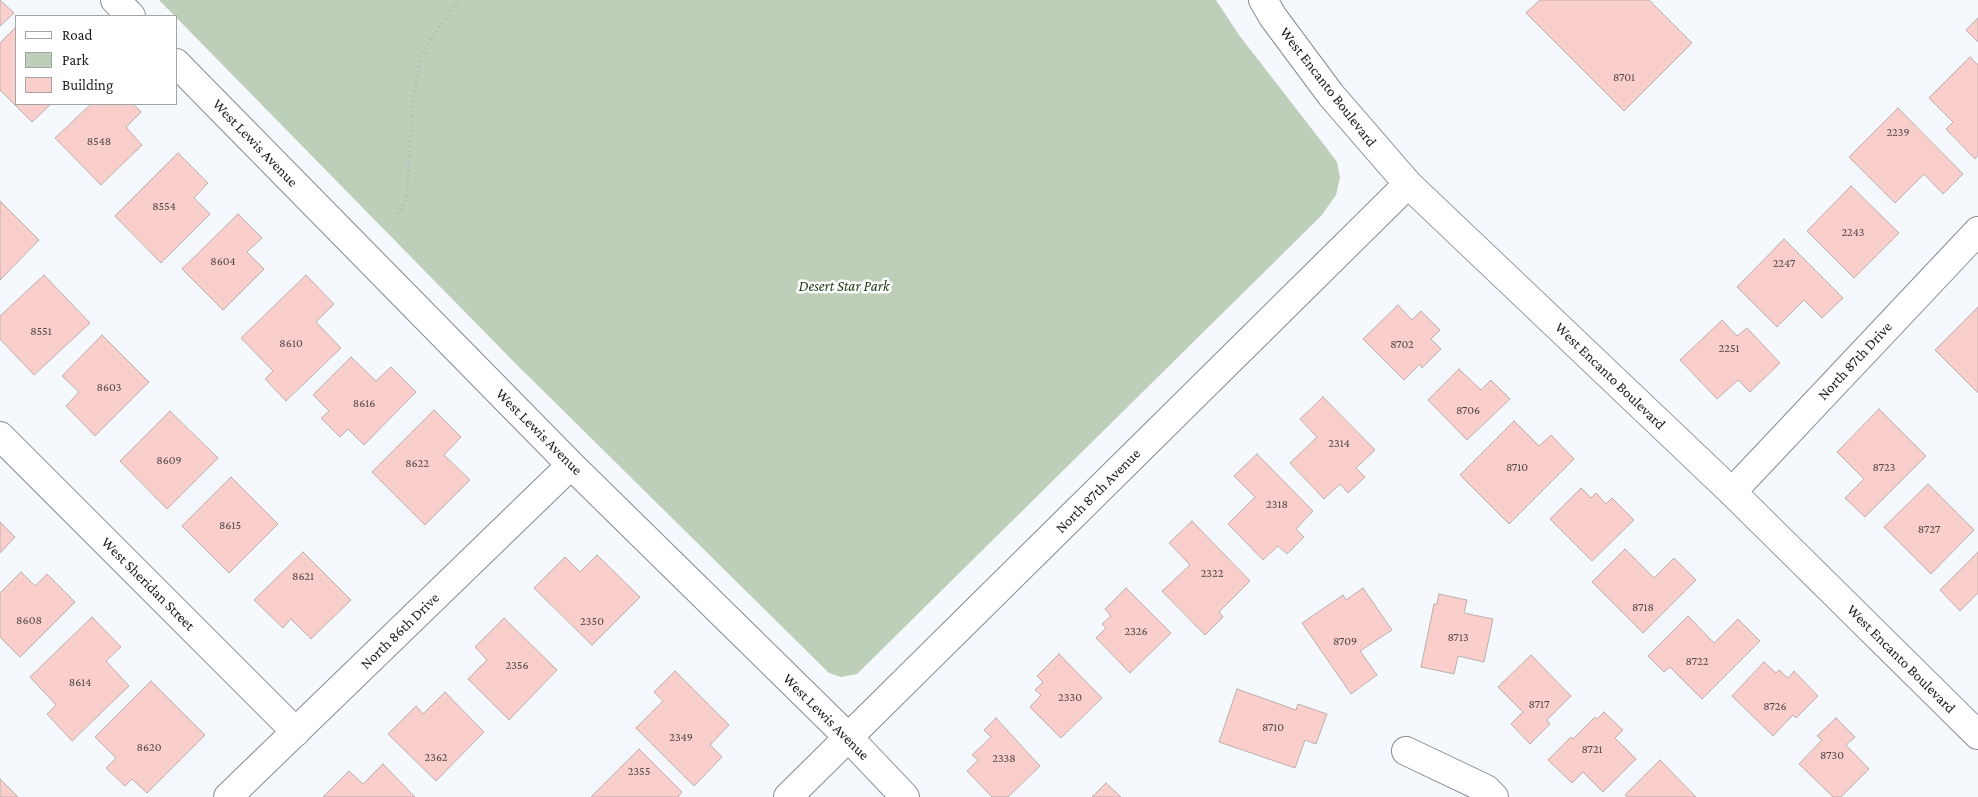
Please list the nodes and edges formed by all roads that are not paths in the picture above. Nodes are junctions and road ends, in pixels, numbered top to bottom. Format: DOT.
graph roads {
  1 [pos="115,0"];
  2 [pos="1263,0"];
  3 [pos="130,15"];
  4 [pos="178,65"];
  5 [pos="1408,184"];
  6 [pos="1978,231"];
  7 [pos="0,436"];
  8 [pos="571,464"];
  9 [pos="1732,492"];
  10 [pos="296,732"];
  11 [pos="1978,735"];
  12 [pos="848,738"];
  13 [pos="1406,752"];
  14 [pos="228,797"];
  15 [pos="788,797"];
  16 [pos="905,797"];
  17 [pos="1494,797"];
  1 -- 3 [label="street"];
  2 -- 5 [label="street, West Encanto Boulevard"];
  4 -- 8 [label="street, West Lewis Avenue"];
  5 -- 9 [label="street, West Encanto Boulevard"];
  5 -- 12 [label="street, North 87th Avenue"];
  6 -- 9 [label="street, North 87th Drive"];
  7 -- 10 [label="street, West Sheridan Street"];
  8 -- 10 [label="street, North 86th Drive"];
  8 -- 12 [label="street, West Lewis Avenue"];
  9 -- 11 [label="street, West Encanto Boulevard"];
  10 -- 14 [label="street, North 86th Drive"];
  12 -- 15 [label="street, North 87th Avenue"];
  12 -- 16 [label="street, West Lewis Avenue"];
  13 -- 17 [label="street"];
}
